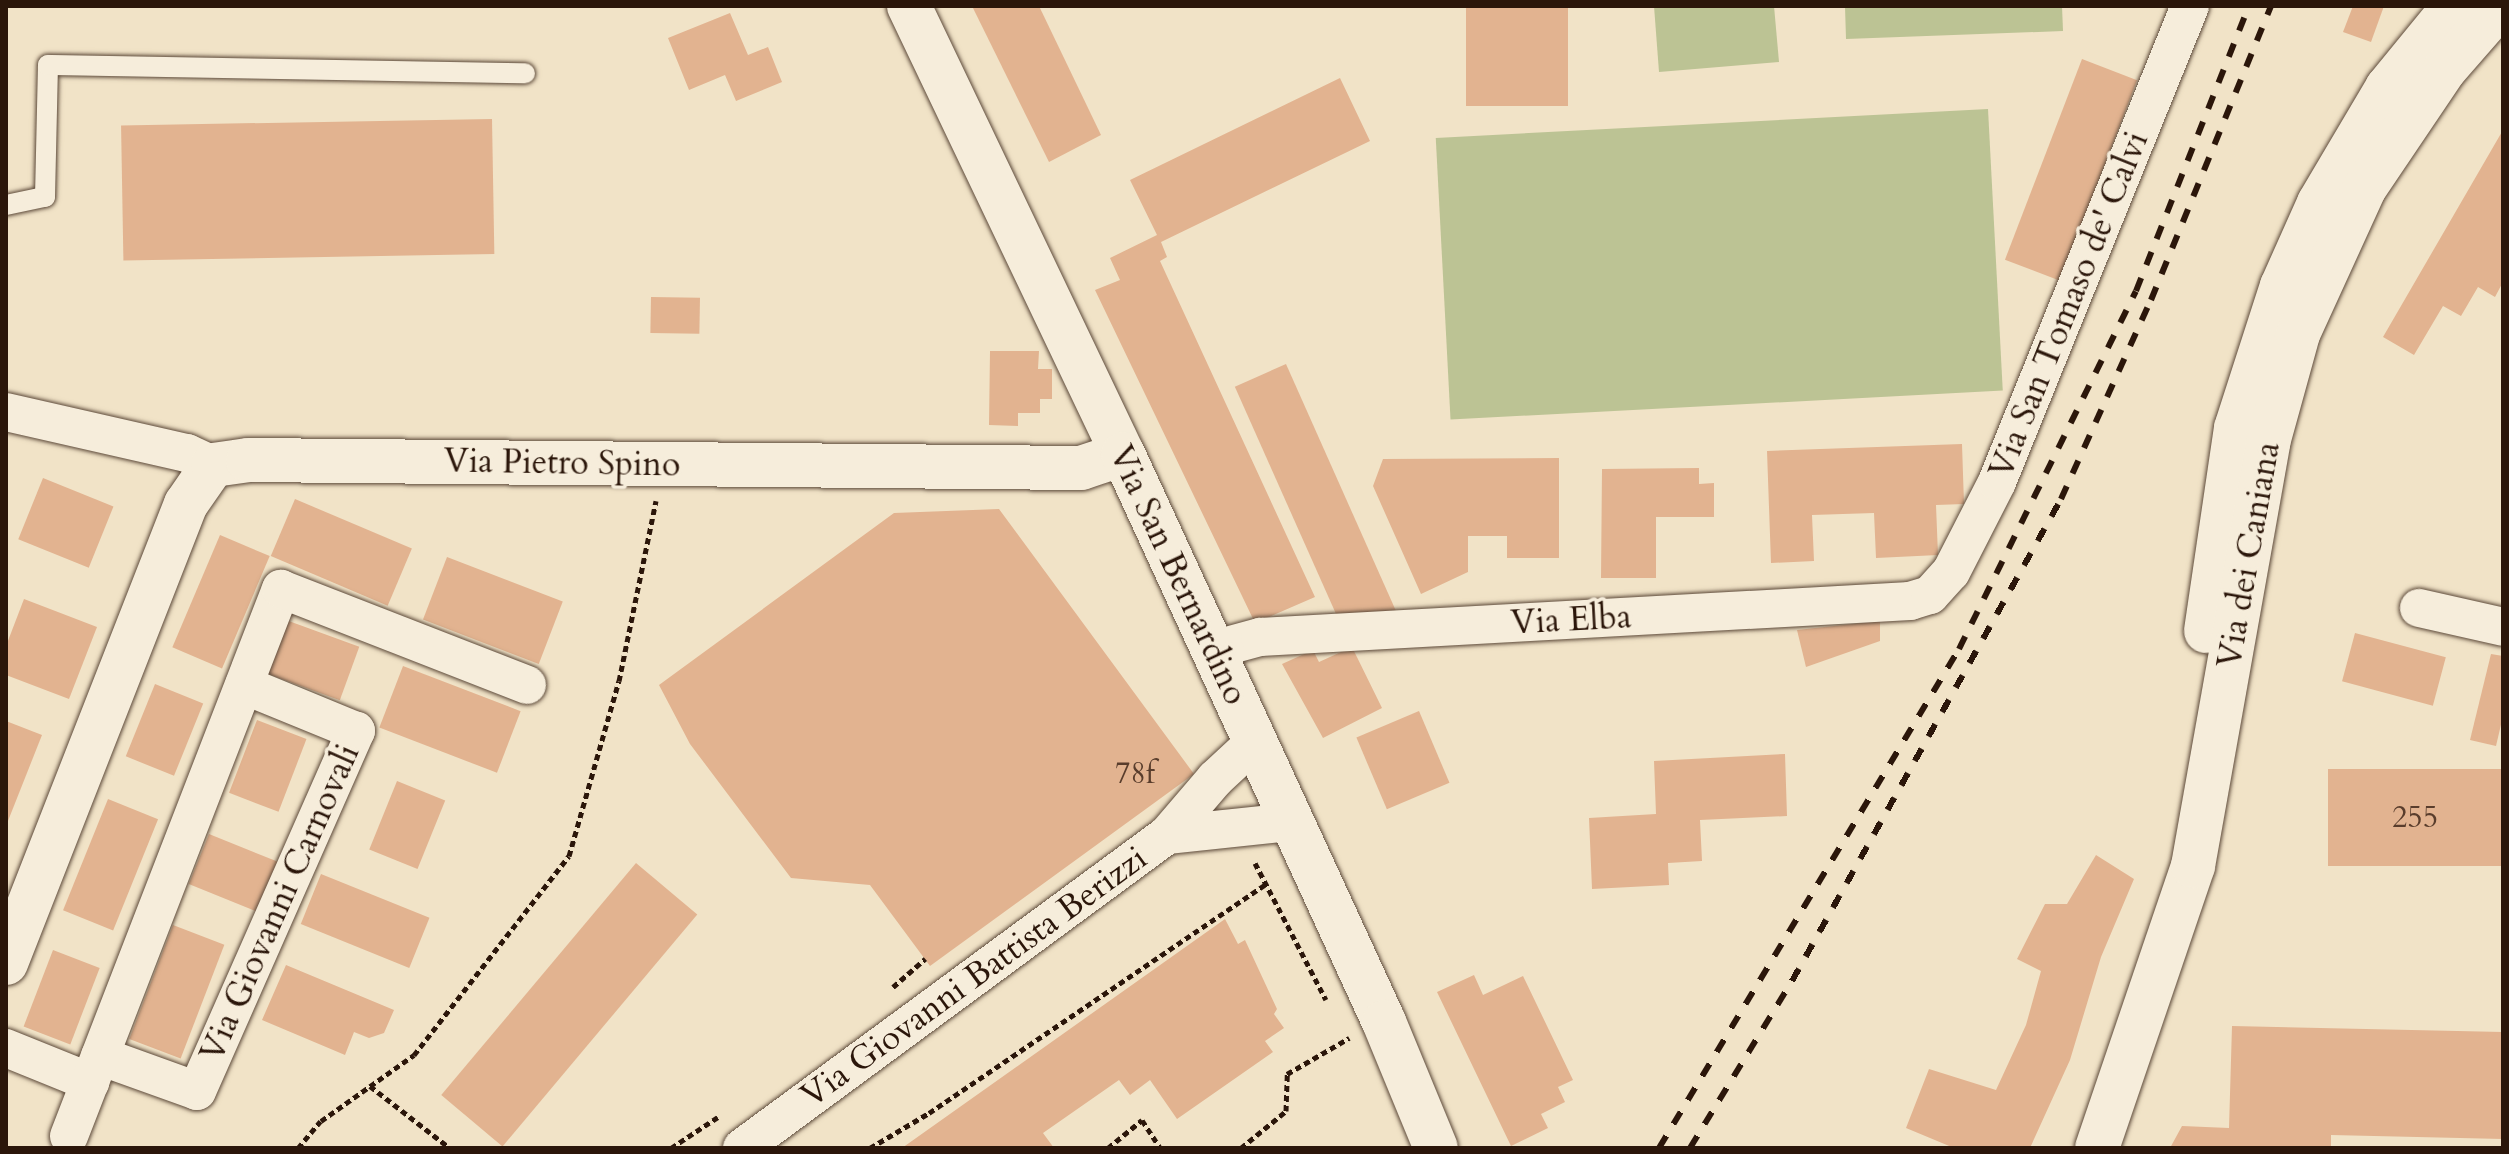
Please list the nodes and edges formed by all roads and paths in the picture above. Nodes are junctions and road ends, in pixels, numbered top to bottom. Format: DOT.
graph roads {
  1 [pos="909,6"];
  2 [pos="2190,6"];
  3 [pos="2454,6"];
  4 [pos="2500,6"];
  5 [pos="525,73"];
  6 [pos="6,205"];
  7 [pos="6,412"];
  8 [pos="1123,454"];
  9 [pos="664,463"];
  10 [pos="213,465"];
  11 [pos="1930,595"];
  12 [pos="2419,608"];
  13 [pos="2503,627"];
  14 [pos="1212,650"];
  15 [pos="244,685"];
  16 [pos="527,685"];
  17 [pos="1255,742"];
  18 [pos="1291,822"];
  19 [pos="1235,824"];
  20 [pos="1167,835"];
  21 [pos="1266,884"];
  22 [pos="6,963"];
  23 [pos="1332,1011"];
  24 [pos="1339,1026"];
  25 [pos="1365,1031"];
  26 [pos="6,1048"];
  27 [pos="95,1069"];
  28 [pos="370,1086"];
  29 [pos="69,1136"];
  30 [pos="298,1148"];
  31 [pos="450,1148"];
  32 [pos="742,1148"];
  33 [pos="870,1148"];
  34 [pos="1108,1148"];
  35 [pos="1160,1148"];
  36 [pos="1241,1148"];
  37 [pos="1436,1148"];
  38 [pos="2065,1148"];
  39 [pos="2097,1148"];
  1 -- 8 [label="main road, Via San Bernardino"];
  2 -- 11 [label="street, Via San Tomaso de' Calvi"];
  3 -- 38 [label="main road, Via dei Caniana"];
  4 -- 39 [label="main road, Via dei Caniana"];
  5 -- 6 [label="lane"];
  7 -- 10 [label="street, Via Pietro Spino"];
  8 -- 9 [label="main road, Via Pietro Spino"];
  8 -- 14 [label="main road, Via San Bernardino"];
  9 -- 10 [label="main road, Via Pietro Spino"];
  9 -- 28 [label="path"];
  10 -- 22 [label="main road"];
  11 -- 14 [label="street, Via Elba"];
  12 -- 13 [label="street"];
  14 -- 17 [label="main road, Via San Bernardino"];
  15 -- 16 [label="street"];
  15 -- 27 [label="street"];
  15 -- 27 [label="street, Via Giovanni Carnovali"];
  17 -- 18 [label="main road, Via San Bernardino"];
  17 -- 20 [label="street, Via Giovanni Battista Berizzi"];
  18 -- 19 [label="street, Via Giovanni Battista Berizzi"];
  18 -- 25 [label="main road, Via San Bernardino"];
  19 -- 20 [label="street, Via Giovanni Battista Berizzi"];
  19 -- 21 [label="path"];
  20 -- 32 [label="street, Via Giovanni Battista Berizzi"];
  21 -- 23 [label="path"];
  21 -- 33 [label="path"];
  24 -- 25 [label="path"];
  25 -- 36 [label="path"];
  25 -- 37 [label="main road, Via San Bernardino"];
  26 -- 27 [label="street, Via Giovanni Carnovali"];
  27 -- 29 [label="street"];
  28 -- 30 [label="path"];
  28 -- 31 [label="path"];
  34 -- 35 [label="path"];
}
